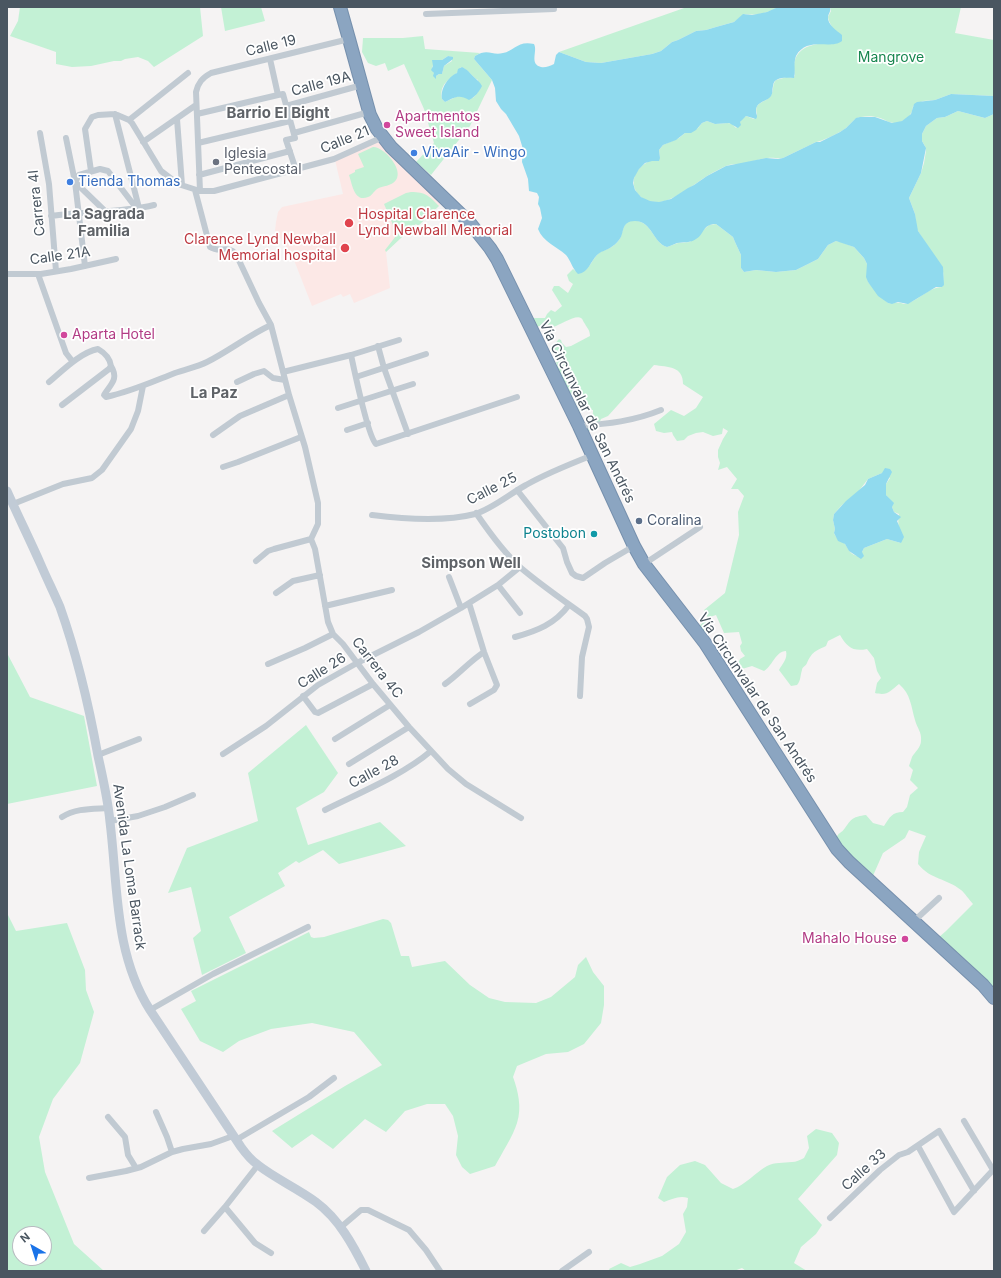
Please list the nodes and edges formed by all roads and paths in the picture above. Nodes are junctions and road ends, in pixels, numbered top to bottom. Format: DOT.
graph roads {
  1 [pos="340,7"];
  2 [pos="554,9"];
  3 [pos="485,10"];
  4 [pos="426,14"];
  5 [pos="349,39"];
  6 [pos="270,59"];
  7 [pos="188,73"];
  8 [pos="362,85"];
  9 [pos="278,95"];
  10 [pos="196,105"];
  11 [pos="286,106"];
  12 [pos="369,112"];
  13 [pos="115,114"];
  14 [pos="197,114"];
  15 [pos="177,119"];
  16 [pos="129,120"];
  17 [pos="290,121"];
  18 [pos="40,133"];
  19 [pos="294,133"];
  20 [pos="383,137"];
  21 [pos="66,138"];
  22 [pos="143,142"];
  23 [pos="198,143"];
  24 [pos="290,152"];
  25 [pos="296,170"];
  26 [pos="91,171"];
  27 [pos="199,175"];
  28 [pos="75,182"];
  29 [pos="182,185"];
  30 [pos="197,190"];
  31 [pos="154,205"];
  32 [pos="138,208"];
  33 [pos="105,211"];
  34 [pos="78,213"];
  35 [pos="51,216"];
  36 [pos="116,259"];
  37 [pos="85,266"];
  38 [pos="56,271"];
  39 [pos="7,274"];
  40 [pos="38,274"];
  41 [pos="271,325"];
  42 [pos="399,340"];
  43 [pos="378,346"];
  44 [pos="426,354"];
  45 [pos="351,355"];
  46 [pos="73,362"];
  47 [pos="111,366"];
  48 [pos="384,368"];
  49 [pos="283,372"];
  50 [pos="356,377"];
  51 [pos="285,380"];
  52 [pos="49,382"];
  53 [pos="237,382"];
  54 [pos="413,384"];
  55 [pos="143,386"];
  56 [pos="393,390"];
  57 [pos="289,395"];
  58 [pos="517,397"];
  59 [pos="362,400"];
  60 [pos="62,405"];
  61 [pos="338,408"];
  62 [pos="661,410"];
  63 [pos="368,423"];
  64 [pos="579,426"];
  65 [pos="347,430"];
  66 [pos="408,434"];
  67 [pos="214,435"];
  68 [pos="301,437"];
  69 [pos="592,455"];
  70 [pos="223,467"];
  71 [pos="517,490"];
  72 [pos="7,491"];
  73 [pos="13,504"];
  74 [pos="476,514"];
  75 [pos="372,515"];
  76 [pos="700,527"];
  77 [pos="311,539"];
  78 [pos="634,546"];
  79 [pos="256,560"];
  80 [pos="644,564"];
  81 [pos="520,568"];
  82 [pos="320,575"];
  83 [pos="448,577"];
  84 [pos="498,585"];
  85 [pos="392,590"];
  86 [pos="276,592"];
  87 [pos="469,603"];
  88 [pos="569,605"];
  89 [pos="325,606"];
  90 [pos="460,608"];
  91 [pos="520,613"];
  92 [pos="333,634"];
  93 [pos="515,638"];
  94 [pos="484,652"];
  95 [pos="357,663"];
  96 [pos="268,664"];
  97 [pos="373,684"];
  98 [pos="445,684"];
  99 [pos="303,696"];
  100 [pos="580,696"];
  101 [pos="390,704"];
  102 [pos="470,704"];
  103 [pos="409,728"];
  104 [pos="139,739"];
  105 [pos="335,739"];
  106 [pos="432,751"];
  107 [pos="223,754"];
  108 [pos="98,755"];
  109 [pos="349,764"];
  110 [pos="193,795"];
  111 [pos="108,808"];
  112 [pos="325,810"];
  113 [pos="62,817"];
  114 [pos="521,818"];
  115 [pos="110,821"];
  116 [pos="939,898"];
  117 [pos="914,921"];
  118 [pos="308,927"];
  119 [pos="994,998"];
  120 [pos="150,1010"];
  121 [pos="334,1078"];
  122 [pos="156,1112"];
  123 [pos="108,1117"];
  124 [pos="964,1121"];
  125 [pos="235,1138"];
  126 [pos="918,1146"];
  127 [pos="172,1152"];
  128 [pos="258,1165"];
  129 [pos="136,1168"];
  130 [pos="994,1170"];
  131 [pos="89,1178"];
  132 [pos="974,1191"];
  133 [pos="225,1206"];
  134 [pos="830,1218"];
  135 [pos="341,1227"];
  136 [pos="204,1231"];
  137 [pos="589,1252"];
  138 [pos="271,1253"];
  139 [pos="366,1271"];
  140 [pos="440,1271"];
  141 [pos="562,1271"];
  1 -- 5 [label="highway, Vía Circunvalar de San Andrés"];
  2 -- 3 [label="street"];
  3 -- 4 [label="street"];
  5 -- 6 [label="street, Calle 19"];
  5 -- 8 [label="highway, Vía Circunvalar de San Andrés"];
  6 -- 9 [label="street"];
  6 -- 10 [label="street, Calle 19"];
  7 -- 16 [label="street"];
  8 -- 11 [label="street, Calle 19A"];
  8 -- 12 [label="highway, Vía Circunvalar de San Andrés"];
  9 -- 11 [label="street"];
  9 -- 14 [label="street, Calle 19A"];
  10 -- 14 [label="street"];
  10 -- 15 [label="street"];
  11 -- 17 [label="street"];
  12 -- 19 [label="street"];
  12 -- 20 [label="highway, Vía Circunvalar de San Andrés"];
  13 -- 16 [label="street"];
  13 -- 26 [label="street"];
  13 -- 32 [label="street"];
  14 -- 23 [label="street"];
  15 -- 22 [label="street"];
  15 -- 29 [label="street"];
  16 -- 22 [label="street"];
  17 -- 19 [label="street"];
  17 -- 23 [label="street"];
  18 -- 35 [label="street, Carrera 4I"];
  19 -- 24 [label="street"];
  20 -- 25 [label="street, Calle 21"];
  20 -- 64 [label="highway, Vía Circunvalar de San Andrés"];
  21 -- 28 [label="street"];
  22 -- 29 [label="street"];
  23 -- 27 [label="street"];
  24 -- 25 [label="street"];
  24 -- 27 [label="street"];
  25 -- 30 [label="street, Calle 21"];
  26 -- 28 [label="street"];
  26 -- 32 [label="street"];
  27 -- 30 [label="street"];
  28 -- 33 [label="street"];
  28 -- 34 [label="street"];
  29 -- 30 [label="street"];
  30 -- 41 [label="street"];
  31 -- 32 [label="street"];
  32 -- 33 [label="street"];
  33 -- 34 [label="street"];
  34 -- 35 [label="street"];
  34 -- 37 [label="street"];
  35 -- 38 [label="street, Carrera 4I"];
  36 -- 37 [label="street, Calle 21A"];
  37 -- 38 [label="street, Calle 21A"];
  38 -- 40 [label="street, Calle 21A"];
  39 -- 40 [label="street, Calle 21A"];
  40 -- 46 [label="street"];
  41 -- 49 [label="street"];
  41 -- 55 [label="street"];
  42 -- 43 [label="street"];
  43 -- 45 [label="street"];
  43 -- 48 [label="street"];
  44 -- 48 [label="street"];
  45 -- 49 [label="street"];
  45 -- 50 [label="street"];
  46 -- 47 [label="street"];
  46 -- 52 [label="street"];
  47 -- 55 [label="street"];
  47 -- 60 [label="street"];
  48 -- 50 [label="street"];
  48 -- 56 [label="street"];
  49 -- 51 [label="street"];
  50 -- 59 [label="street"];
  51 -- 53 [label="street"];
  51 -- 57 [label="street"];
  54 -- 56 [label="street"];
  55 -- 73 [label="street"];
  56 -- 59 [label="street"];
  56 -- 66 [label="street"];
  57 -- 67 [label="street"];
  57 -- 68 [label="street"];
  58 -- 66 [label="street"];
  59 -- 61 [label="street"];
  59 -- 63 [label="street"];
  62 -- 64 [label="street"];
  63 -- 65 [label="street"];
  63 -- 66 [label="street"];
  64 -- 69 [label="highway, Vía Circunvalar de San Andrés"];
  68 -- 70 [label="street"];
  68 -- 77 [label="street"];
  69 -- 71 [label="street, Calle 25"];
  69 -- 78 [label="highway, Vía Circunvalar de San Andrés"];
  71 -- 74 [label="street, Calle 25"];
  71 -- 78 [label="street"];
  72 -- 73 [label="main road, Avenida La Loma Barrack"];
  73 -- 108 [label="main road, Avenida La Loma Barrack"];
  74 -- 75 [label="street, Calle 25"];
  74 -- 81 [label="street"];
  76 -- 80 [label="street"];
  77 -- 79 [label="street"];
  77 -- 82 [label="street, Carrera 4C"];
  78 -- 80 [label="highway, Vía Circunvalar de San Andrés"];
  80 -- 117 [label="highway, Vía Circunvalar de San Andrés"];
  81 -- 84 [label="street, Calle 26"];
  81 -- 88 [label="street"];
  82 -- 86 [label="street"];
  82 -- 89 [label="street, Carrera 4C"];
  83 -- 90 [label="street"];
  84 -- 87 [label="street, Calle 26"];
  84 -- 91 [label="street"];
  85 -- 89 [label="street"];
  87 -- 90 [label="street, Calle 26"];
  87 -- 94 [label="street"];
  88 -- 93 [label="street"];
  88 -- 100 [label="street"];
  89 -- 92 [label="street, Carrera 4C"];
  90 -- 95 [label="street, Calle 26"];
  92 -- 95 [label="street, Carrera 4C"];
  92 -- 96 [label="street"];
  94 -- 98 [label="street"];
  94 -- 102 [label="street"];
  95 -- 97 [label="street, Carrera 4C"];
  95 -- 99 [label="street, Calle 26"];
  97 -- 99 [label="street"];
  97 -- 101 [label="street, Carrera 4C"];
  99 -- 107 [label="street, Calle 26"];
  101 -- 103 [label="street, Carrera 4C"];
  101 -- 105 [label="street"];
  103 -- 106 [label="street, Carrera 4C"];
  103 -- 109 [label="street"];
  104 -- 108 [label="street"];
  106 -- 112 [label="street, Calle 28"];
  106 -- 114 [label="street, Carrera 4C"];
  108 -- 111 [label="main road, Avenida La Loma Barrack"];
  110 -- 115 [label="street"];
  111 -- 113 [label="street"];
  111 -- 115 [label="main road, Avenida La Loma Barrack"];
  115 -- 120 [label="main road, Avenida La Loma Barrack"];
  116 -- 117 [label="street"];
  117 -- 119 [label="highway, Vía Circunvalar de San Andrés"];
  118 -- 120 [label="street"];
  120 -- 125 [label="main road, Avenida La Loma Barrack"];
  121 -- 125 [label="street"];
  122 -- 127 [label="street"];
  123 -- 129 [label="street"];
  124 -- 130 [label="street"];
  125 -- 127 [label="street"];
  125 -- 128 [label="main road, Avenida La Loma Barrack"];
  126 -- 132 [label="street, Calle 33"];
  126 -- 132 [label="street"];
  126 -- 134 [label="street, Calle 33"];
  127 -- 129 [label="street"];
  128 -- 133 [label="street"];
  128 -- 135 [label="main road, Avenida La Loma Barrack"];
  129 -- 131 [label="street"];
  130 -- 132 [label="street"];
  133 -- 136 [label="street"];
  133 -- 138 [label="street"];
  135 -- 139 [label="main road, Avenida La Loma Barrack"];
  135 -- 140 [label="street"];
  137 -- 141 [label="street"];
}
